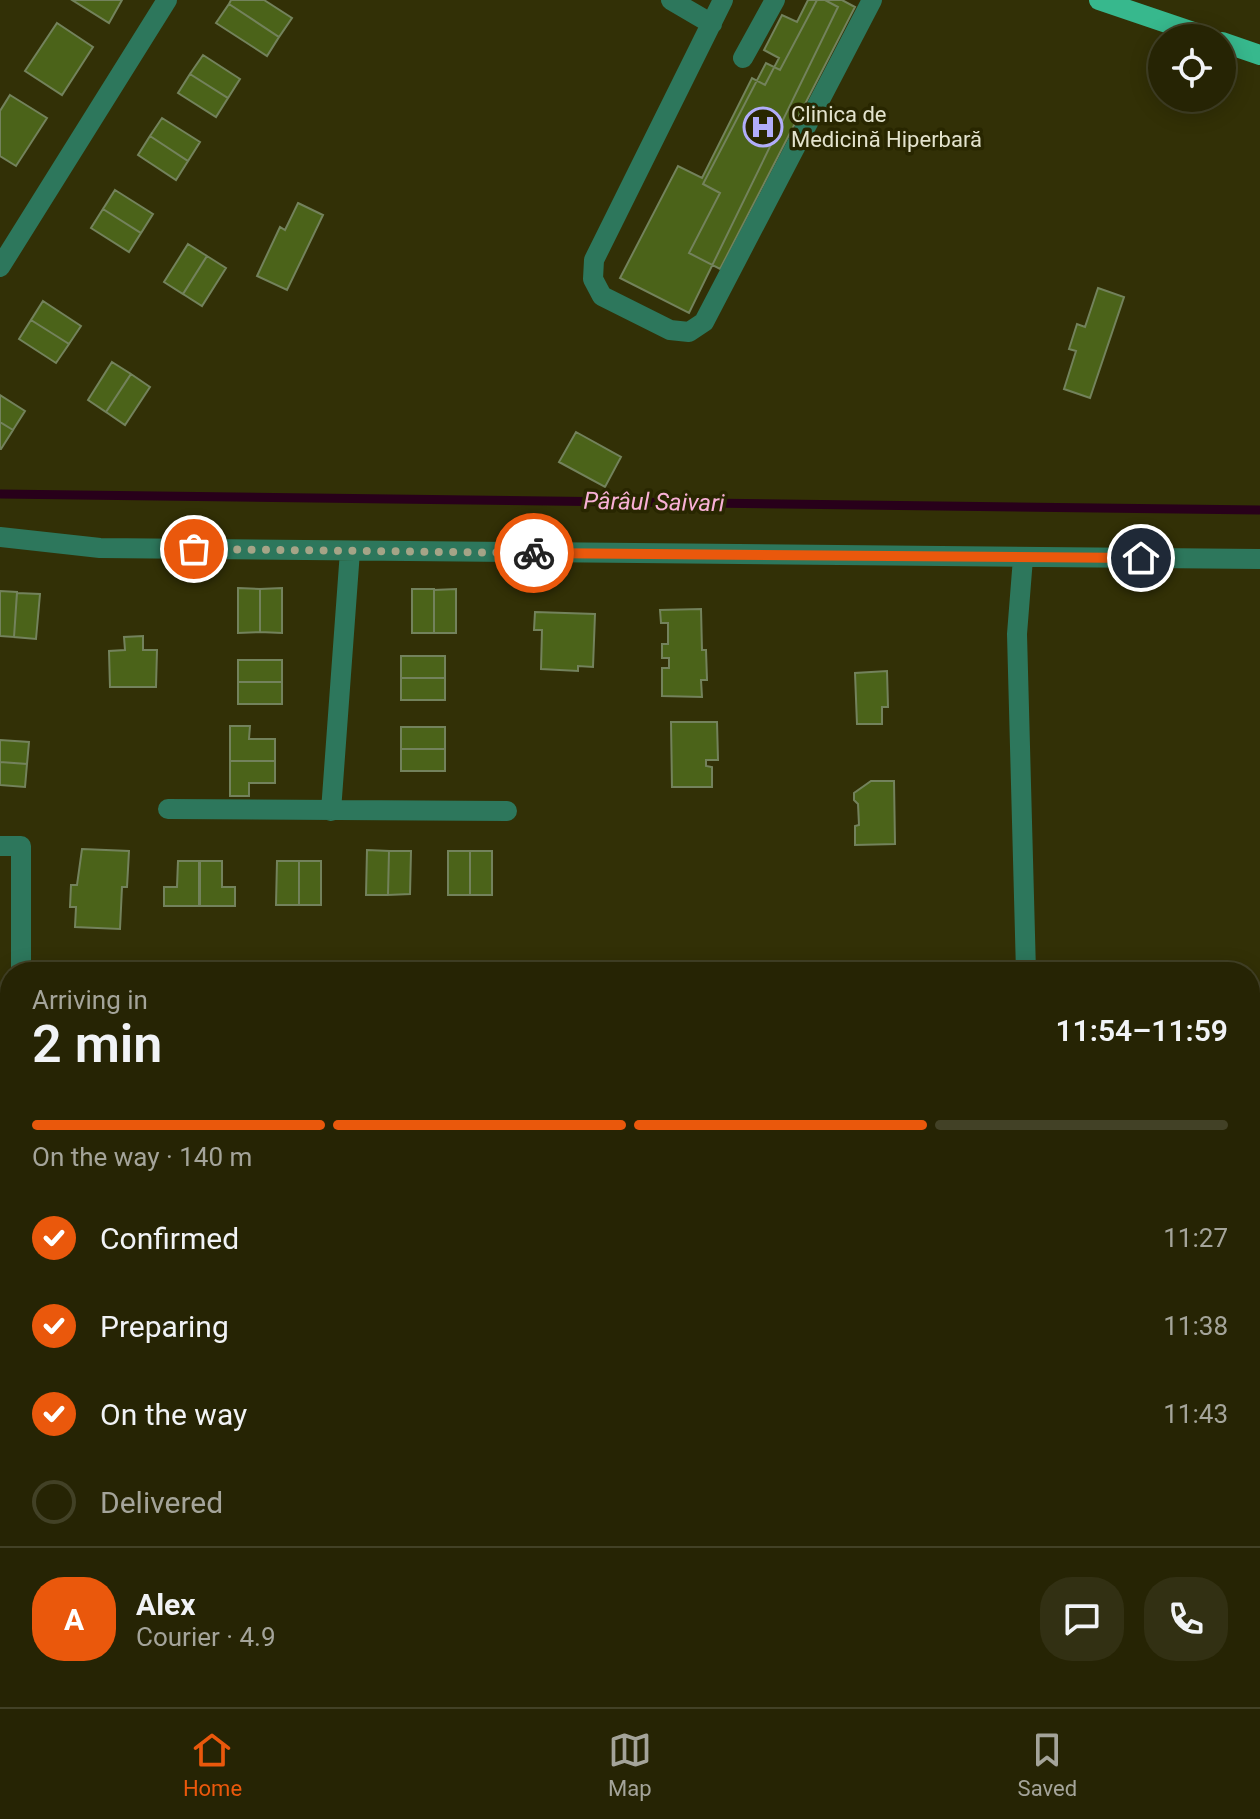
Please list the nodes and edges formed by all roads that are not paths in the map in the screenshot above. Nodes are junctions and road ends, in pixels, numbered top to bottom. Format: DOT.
graph roads {
  1 [pos="167,0"];
  2 [pos="671,0"];
  3 [pos="723,0"];
  4 [pos="775,0"];
  5 [pos="872,0"];
  6 [pos="1099,0"];
  7 [pos="712,24"];
  8 [pos="1170,24"];
  9 [pos="1236,47"];
  10 [pos="1260,55"];
  11 [pos="743,58"];
  12 [pos="0,267"];
  13 [pos="0,537"];
  14 [pos="350,551"];
  15 [pos="1023,558"];
  16 [pos="1260,559"];
  17 [pos="168,809"];
  18 [pos="331,811"];
  19 [pos="507,811"];
  20 [pos="0,846"];
  21 [pos="21,962"];
  22 [pos="1026,962"];
  1 -- 12 [label="street"];
  2 -- 7 [label="street"];
  3 -- 7 [label="street"];
  4 -- 11 [label="street"];
  5 -- 7 [label="street"];
  6 -- 8 [label="main road"];
  9 -- 10 [label="main road"];
  13 -- 14 [label="street"];
  14 -- 15 [label="street"];
  14 -- 18 [label="street"];
  15 -- 16 [label="street"];
  15 -- 22 [label="street"];
  17 -- 18 [label="street"];
  18 -- 19 [label="street"];
  20 -- 21 [label="street"];
}
